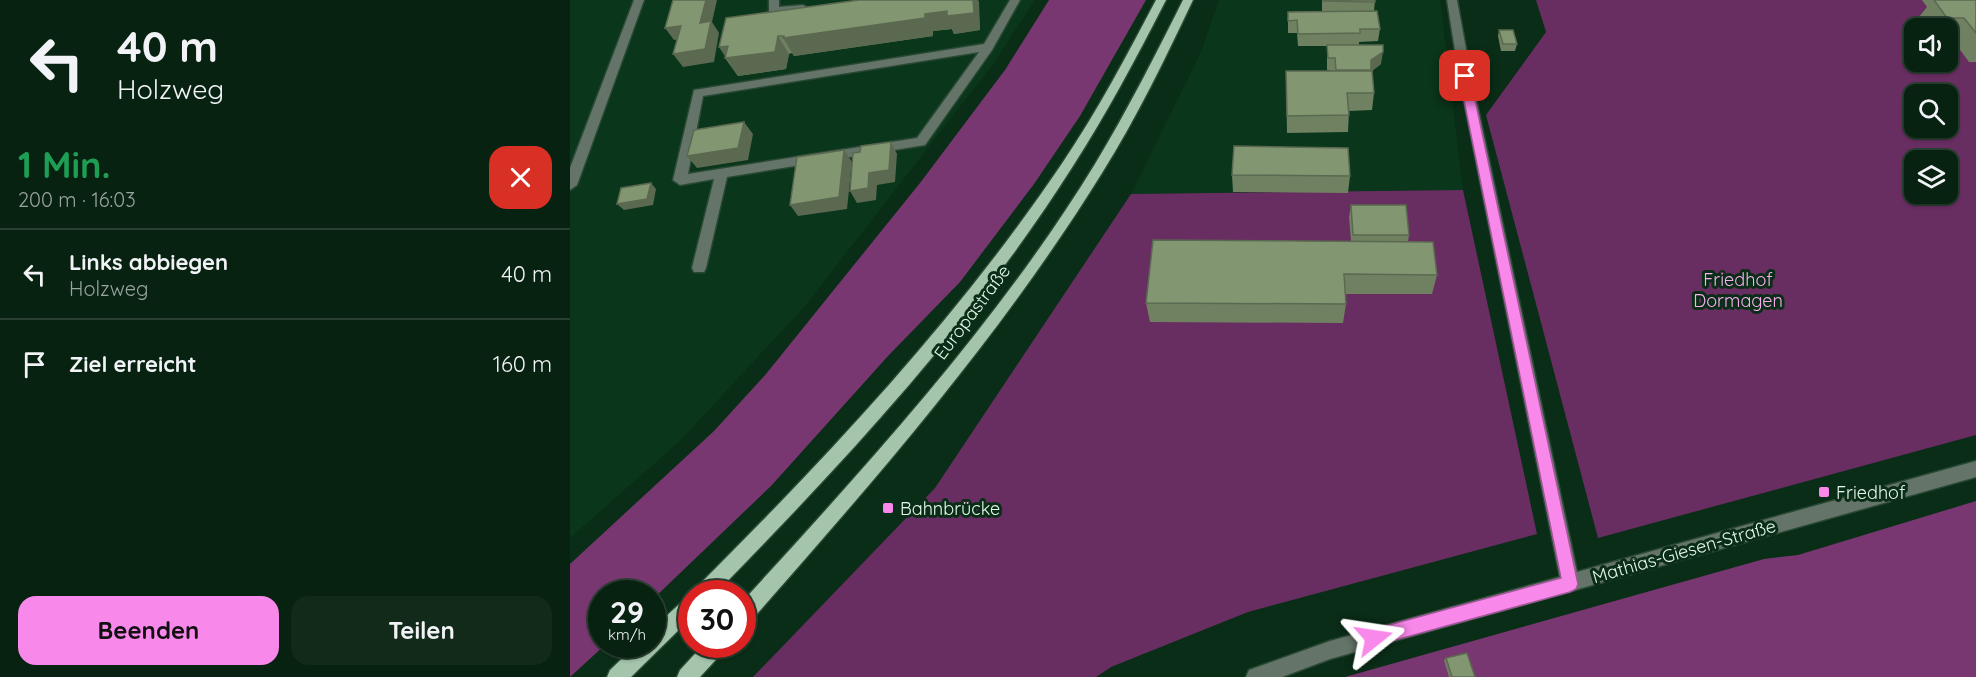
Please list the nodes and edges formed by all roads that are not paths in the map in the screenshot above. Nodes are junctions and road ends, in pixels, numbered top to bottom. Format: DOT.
graph roads {
  1 [pos="639,0"];
  2 [pos="774,0"];
  3 [pos="1015,0"];
  4 [pos="1161,0"];
  5 [pos="1188,0"];
  6 [pos="1452,0"];
  7 [pos="809,7"];
  8 [pos="988,47"];
  9 [pos="722,173"];
  10 [pos="570,185"];
  11 [pos="699,268"];
  12 [pos="1976,469"];
  13 [pos="716,580"];
  14 [pos="1570,584"];
  15 [pos="756,601"];
  16 [pos="678,618"];
  17 [pos="666,629"];
  18 [pos="637,658"];
  19 [pos="704,658"];
  20 [pos="617,677"];
  21 [pos="687,677"];
  22 [pos="1256,677"];
  1 -- 10 [label="street"];
  2 -- 7 [label="street"];
  3 -- 8 [label="street"];
  4 -- 13 [label="main road, Europastraße"];
  5 -- 15 [label="main road, Europastraße"];
  6 -- 14 [label="street"];
  8 -- 9 [label="street"];
  8 -- 9 [label="street"];
  9 -- 11 [label="street"];
  12 -- 14 [label="street, Mathias-Giesen-Straße"];
  14 -- 22 [label="street, Mathias-Giesen-Straße"];
  16 -- 17 [label="main road"];
  18 -- 20 [label="main road"];
  19 -- 21 [label="main road"];
}
